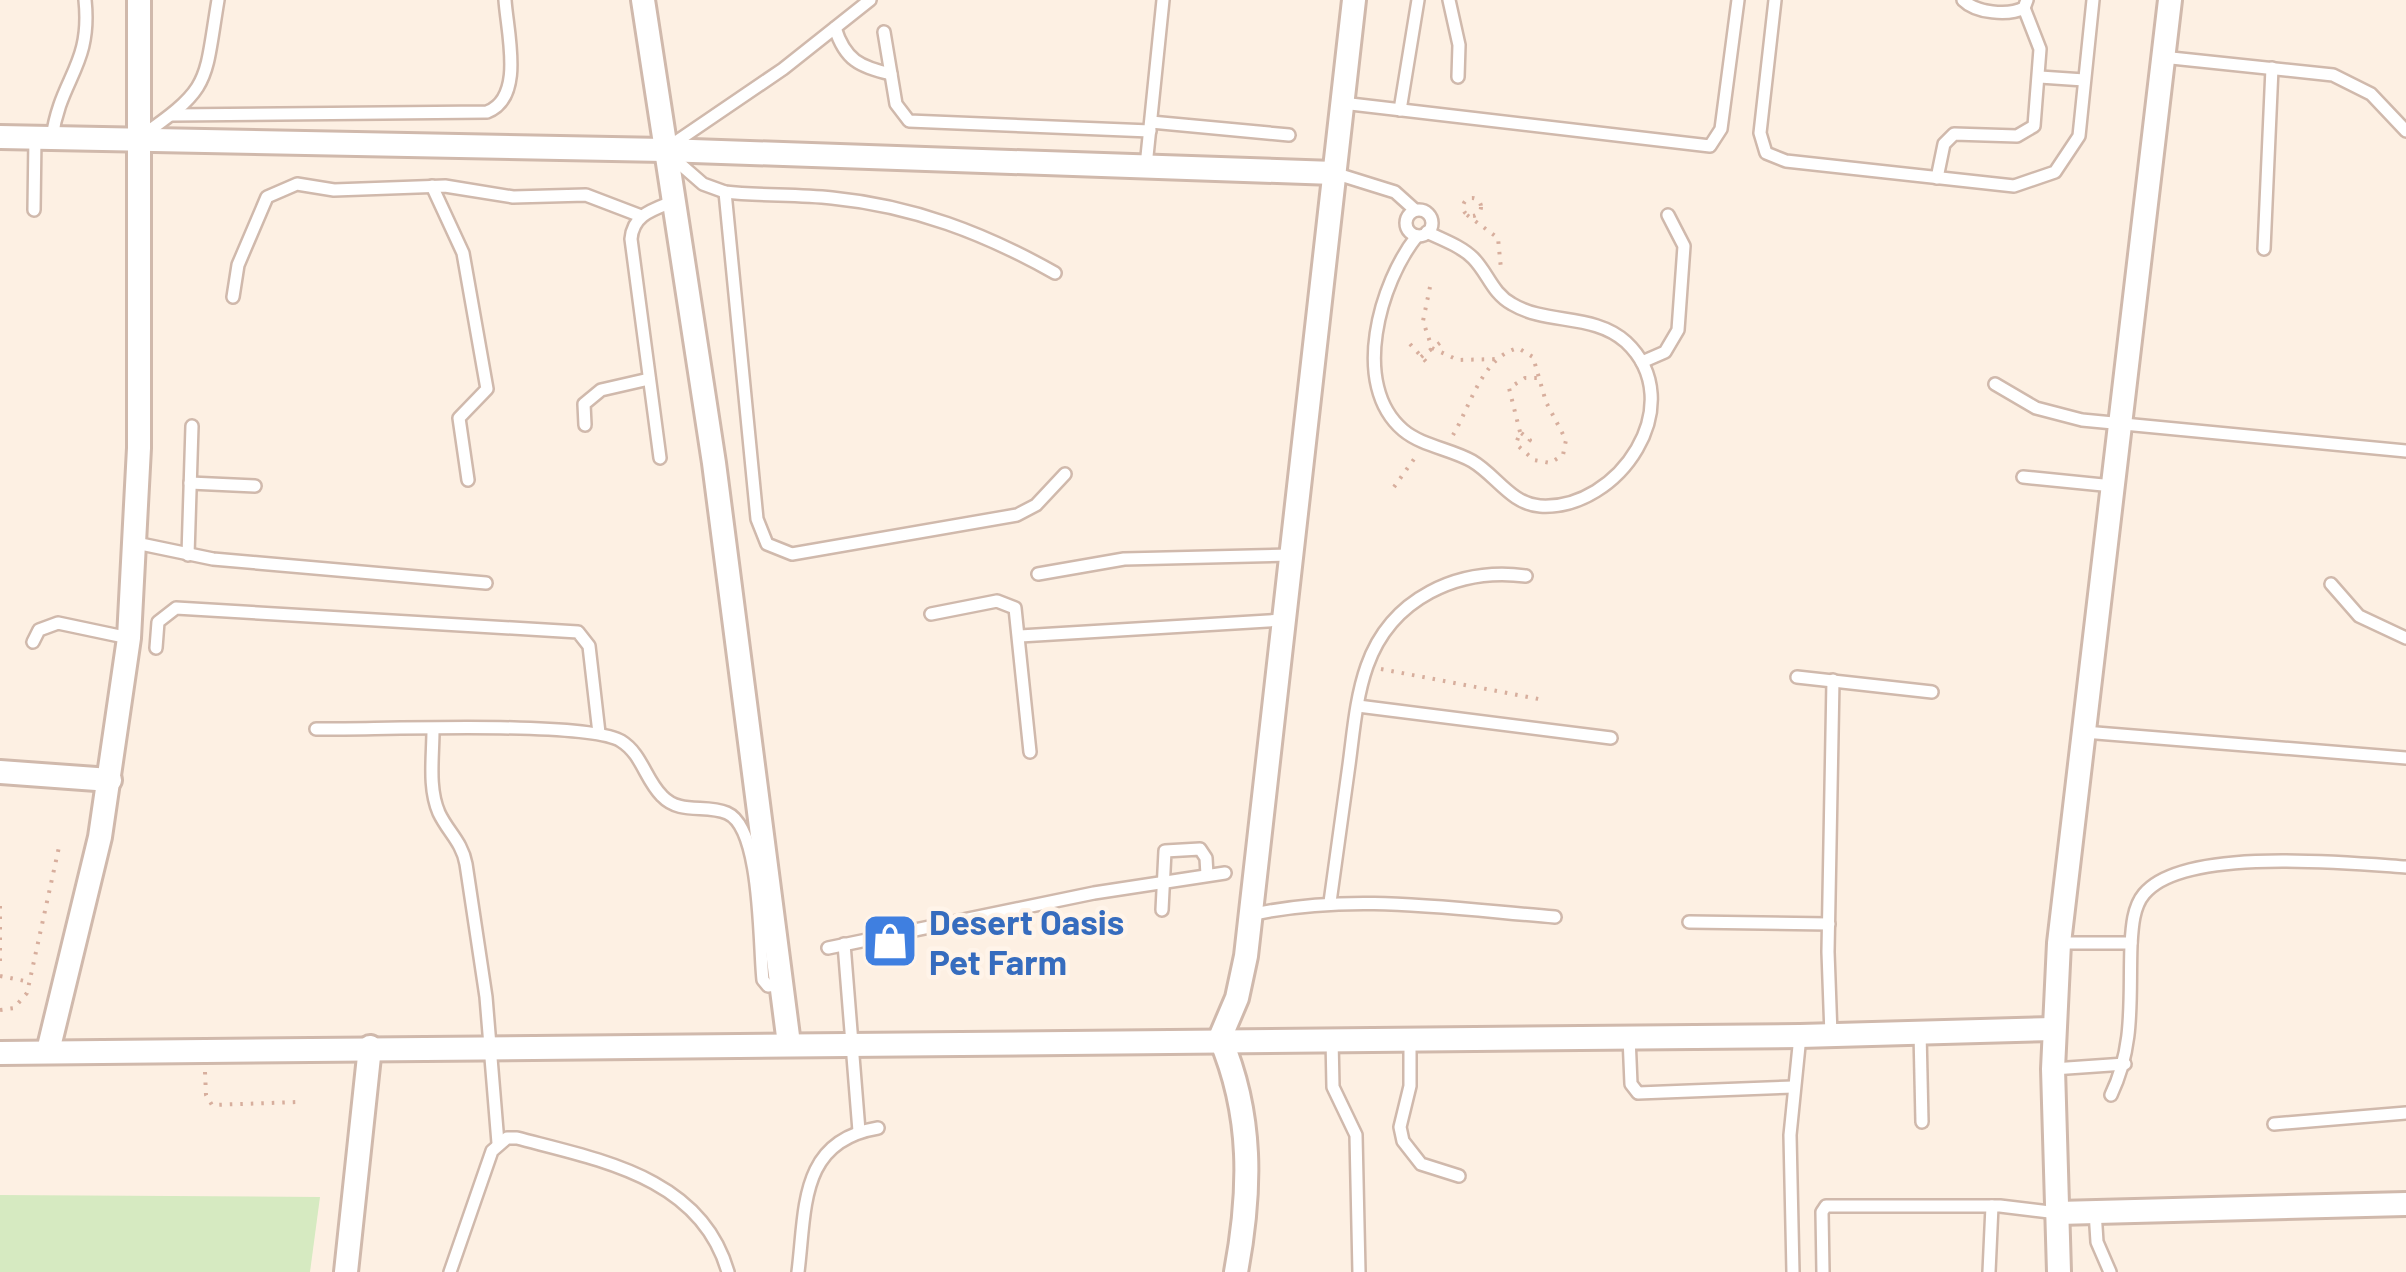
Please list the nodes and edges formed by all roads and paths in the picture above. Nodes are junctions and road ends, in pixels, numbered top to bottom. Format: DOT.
graph roads {
  1 [pos="85,0"];
  2 [pos="139,0"];
  3 [pos="218,0"];
  4 [pos="505,0"];
  5 [pos="643,0"];
  6 [pos="870,0"];
  7 [pos="1163,0"];
  8 [pos="1354,0"];
  9 [pos="1418,0"];
  10 [pos="1449,0"];
  11 [pos="1738,0"];
  12 [pos="1775,0"];
  13 [pos="1964,0"];
  14 [pos="2093,0"];
  15 [pos="2170,0"];
  16 [pos="2025,4"];
  17 [pos="835,28"];
  18 [pos="884,32"];
  19 [pos="2162,57"];
  20 [pos="2272,68"];
  21 [pos="891,74"];
  22 [pos="1458,77"];
  23 [pos="2040,77"];
  24 [pos="2084,80"];
  25 [pos="1342,103"];
  26 [pos="1400,110"];
  27 [pos="172,115"];
  28 [pos="1150,126"];
  29 [pos="2406,131"];
  30 [pos="1289,135"];
  31 [pos="0,137"];
  32 [pos="44,138"];
  33 [pos="136,139"];
  34 [pos="664,150"];
  35 [pos="1146,166"];
  36 [pos="1334,172"];
  37 [pos="1937,178"];
  38 [pos="432,186"];
  39 [pos="724,192"];
  40 [pos="672,202"];
  41 [pos="34,210"];
  42 [pos="1415,210"];
  43 [pos="1467,215"];
  44 [pos="1668,215"];
  45 [pos="641,216"];
  46 [pos="1422,234"];
  47 [pos="2264,249"];
  48 [pos="1055,273"];
  49 [pos="1430,287"];
  50 [pos="1497,294"];
  51 [pos="232,297"];
  52 [pos="1441,342"];
  53 [pos="1410,344"];
  54 [pos="1432,348"];
  55 [pos="1421,356"];
  56 [pos="1499,359"];
  57 [pos="1642,362"];
  58 [pos="1430,366"];
  59 [pos="1541,378"];
  60 [pos="650,379"];
  61 [pos="1995,384"];
  62 [pos="2120,424"];
  63 [pos="192,426"];
  64 [pos="585,426"];
  65 [pos="1520,432"];
  66 [pos="1425,442"];
  67 [pos="1524,447"];
  68 [pos="1444,448"];
  69 [pos="2406,451"];
  70 [pos="660,458"];
  71 [pos="1065,474"];
  72 [pos="2023,477"];
  73 [pos="468,480"];
  74 [pos="190,483"];
  75 [pos="255,486"];
  76 [pos="2112,486"];
  77 [pos="1394,487"];
  78 [pos="136,543"];
  79 [pos="1291,554"];
  80 [pos="188,555"];
  81 [pos="1038,574"];
  82 [pos="1526,576"];
  83 [pos="486,583"];
  84 [pos="2331,584"];
  85 [pos="932,614"];
  86 [pos="1283,620"];
  87 [pos="1020,636"];
  88 [pos="129,638"];
  89 [pos="2406,638"];
  90 [pos="33,642"];
  91 [pos="156,648"];
  92 [pos="1366,666"];
  93 [pos="1798,676"];
  94 [pos="1834,680"];
  95 [pos="1932,692"];
  96 [pos="1544,700"];
  97 [pos="1358,706"];
  98 [pos="316,729"];
  99 [pos="433,730"];
  100 [pos="2084,732"];
  101 [pos="599,733"];
  102 [pos="1611,738"];
  103 [pos="1030,752"];
  104 [pos="2406,758"];
  105 [pos="0,772"];
  106 [pos="110,780"];
  107 [pos="59,847"];
  108 [pos="2406,867"];
  109 [pos="1225,873"];
  110 [pos="1207,875"];
  111 [pos="1162,883"];
  112 [pos="1330,902"];
  113 [pos="0,906"];
  114 [pos="1162,910"];
  115 [pos="1250,915"];
  116 [pos="1554,918"];
  117 [pos="1689,922"];
  118 [pos="1828,924"];
  119 [pos="2058,943"];
  120 [pos="2131,943"];
  121 [pos="844,944"];
  122 [pos="828,948"];
  123 [pos="0,969"];
  124 [pos="0,976"];
  125 [pos="30,982"];
  126 [pos="781,984"];
  127 [pos="0,1010"];
  128 [pos="2053,1029"];
  129 [pos="1920,1032"];
  130 [pos="1831,1035"];
  131 [pos="1800,1036"];
  132 [pos="1630,1037"];
  133 [pos="1220,1038"];
  134 [pos="1332,1038"];
  135 [pos="1410,1038"];
  136 [pos="852,1043"];
  137 [pos="789,1044"];
  138 [pos="370,1046"];
  139 [pos="488,1046"];
  140 [pos="205,1049"];
  141 [pos="48,1051"];
  142 [pos="0,1052"];
  143 [pos="2124,1064"];
  144 [pos="2052,1069"];
  145 [pos="1794,1087"];
  146 [pos="2111,1095"];
  147 [pos="297,1102"];
  148 [pos="2406,1113"];
  149 [pos="1922,1122"];
  150 [pos="2274,1124"];
  151 [pos="878,1128"];
  152 [pos="858,1131"];
  153 [pos="498,1143"];
  154 [pos="1459,1176"];
  155 [pos="2406,1204"];
  156 [pos="1992,1206"];
  157 [pos="2095,1211"];
  158 [pos="2058,1213"];
  159 [pos="346,1272"];
  160 [pos="450,1272"];
  161 [pos="728,1272"];
  162 [pos="798,1272"];
  163 [pos="1236,1272"];
  164 [pos="1359,1272"];
  165 [pos="1793,1272"];
  166 [pos="1823,1272"];
  167 [pos="1988,1272"];
  168 [pos="2059,1272"];
  169 [pos="2110,1272"];
  1 -- 32 [label="lane"];
  2 -- 33 [label="street"];
  3 -- 27 [label="lane"];
  4 -- 27 [label="lane"];
  5 -- 34 [label="street"];
  6 -- 17 [label="lane"];
  7 -- 28 [label="lane"];
  8 -- 25 [label="street"];
  9 -- 26 [label="lane"];
  10 -- 22 [label="lane"];
  11 -- 26 [label="lane"];
  12 -- 37 [label="lane"];
  13 -- 16 [label="lane"];
  14 -- 24 [label="lane"];
  15 -- 19 [label="street"];
  16 -- 23 [label="lane"];
  17 -- 21 [label="lane"];
  17 -- 34 [label="lane"];
  18 -- 21 [label="lane"];
  19 -- 20 [label="lane"];
  19 -- 62 [label="street"];
  20 -- 29 [label="lane"];
  20 -- 47 [label="lane"];
  21 -- 28 [label="lane"];
  23 -- 24 [label="lane"];
  23 -- 37 [label="lane"];
  24 -- 37 [label="lane"];
  25 -- 26 [label="lane"];
  25 -- 36 [label="street"];
  27 -- 33 [label="lane"];
  28 -- 30 [label="lane"];
  28 -- 35 [label="lane"];
  31 -- 32 [label="street"];
  32 -- 33 [label="street"];
  32 -- 41 [label="lane"];
  33 -- 34 [label="street"];
  33 -- 78 [label="street"];
  34 -- 35 [label="street"];
  34 -- 39 [label="lane"];
  34 -- 40 [label="street"];
  35 -- 36 [label="street"];
  36 -- 42 [label="lane"];
  36 -- 79 [label="street"];
  38 -- 45 [label="lane"];
  38 -- 51 [label="lane"];
  38 -- 73 [label="lane"];
  39 -- 48 [label="lane"];
  39 -- 71 [label="lane"];
  40 -- 45 [label="lane"];
  40 -- 126 [label="street"];
  42 -- 46 [label="lane"];
  42 -- 46 [label="lane"];
  43 -- 50 [label="path"];
  44 -- 57 [label="lane"];
  45 -- 60 [label="lane"];
  46 -- 50 [label="lane"];
  46 -- 66 [label="lane"];
  49 -- 54 [label="path"];
  50 -- 57 [label="lane"];
  52 -- 54 [label="path"];
  53 -- 55 [label="path"];
  54 -- 55 [label="path"];
  54 -- 56 [label="path"];
  55 -- 58 [label="path"];
  56 -- 59 [label="path"];
  56 -- 68 [label="path"];
  57 -- 68 [label="lane"];
  59 -- 65 [label="path"];
  59 -- 67 [label="path"];
  60 -- 64 [label="lane"];
  60 -- 70 [label="lane"];
  61 -- 62 [label="lane"];
  62 -- 69 [label="lane"];
  62 -- 76 [label="street"];
  63 -- 74 [label="lane"];
  65 -- 67 [label="path"];
  65 -- 67 [label="path"];
  66 -- 68 [label="lane"];
  66 -- 77 [label="path"];
  72 -- 76 [label="lane"];
  74 -- 75 [label="lane"];
  74 -- 80 [label="lane"];
  76 -- 100 [label="street"];
  78 -- 80 [label="lane"];
  78 -- 88 [label="street"];
  79 -- 81 [label="lane"];
  79 -- 86 [label="street"];
  80 -- 83 [label="lane"];
  82 -- 92 [label="lane"];
  84 -- 89 [label="lane"];
  85 -- 87 [label="lane"];
  86 -- 87 [label="lane"];
  86 -- 115 [label="street"];
  87 -- 103 [label="lane"];
  88 -- 90 [label="lane"];
  88 -- 106 [label="street"];
  91 -- 101 [label="lane"];
  92 -- 96 [label="path"];
  92 -- 97 [label="lane"];
  93 -- 94 [label="lane"];
  94 -- 95 [label="lane"];
  94 -- 118 [label="lane"];
  97 -- 102 [label="lane"];
  97 -- 112 [label="lane"];
  98 -- 99 [label="lane"];
  99 -- 101 [label="lane"];
  99 -- 139 [label="lane"];
  100 -- 104 [label="lane"];
  100 -- 119 [label="street"];
  101 -- 126 [label="lane"];
  105 -- 106 [label="street"];
  106 -- 141 [label="street"];
  107 -- 125 [label="path"];
  108 -- 120 [label="lane"];
  109 -- 110 [label="lane"];
  110 -- 111 [label="lane"];
  110 -- 111 [label="lane"];
  111 -- 114 [label="lane"];
  111 -- 121 [label="lane"];
  112 -- 115 [label="lane"];
  112 -- 116 [label="lane"];
  113 -- 123 [label="path"];
  115 -- 133 [label="street"];
  117 -- 118 [label="lane"];
  118 -- 130 [label="lane"];
  119 -- 120 [label="lane"];
  119 -- 128 [label="street"];
  120 -- 143 [label="lane"];
  121 -- 122 [label="lane"];
  121 -- 136 [label="lane"];
  124 -- 125 [label="path"];
  125 -- 127 [label="path"];
  126 -- 137 [label="street"];
  128 -- 129 [label="street"];
  128 -- 144 [label="street"];
  129 -- 130 [label="street"];
  129 -- 149 [label="lane"];
  130 -- 131 [label="street"];
  131 -- 132 [label="street"];
  131 -- 145 [label="lane"];
  132 -- 135 [label="street"];
  132 -- 145 [label="lane"];
  133 -- 134 [label="street"];
  133 -- 136 [label="street"];
  133 -- 163 [label="street"];
  134 -- 135 [label="street"];
  134 -- 164 [label="lane"];
  135 -- 154 [label="lane"];
  136 -- 137 [label="street"];
  136 -- 152 [label="lane"];
  137 -- 139 [label="street"];
  138 -- 139 [label="street"];
  138 -- 140 [label="street"];
  138 -- 159 [label="street"];
  139 -- 153 [label="lane"];
  140 -- 141 [label="street"];
  140 -- 147 [label="path"];
  141 -- 142 [label="street"];
  143 -- 144 [label="lane"];
  143 -- 146 [label="lane"];
  144 -- 158 [label="street"];
  145 -- 165 [label="lane"];
  148 -- 150 [label="lane"];
  151 -- 152 [label="lane"];
  152 -- 162 [label="lane"];
  153 -- 160 [label="lane"];
  153 -- 161 [label="lane"];
  155 -- 157 [label="street"];
  156 -- 158 [label="lane"];
  156 -- 166 [label="lane"];
  156 -- 167 [label="lane"];
  157 -- 158 [label="street"];
  157 -- 169 [label="lane"];
  158 -- 168 [label="street"];
}
